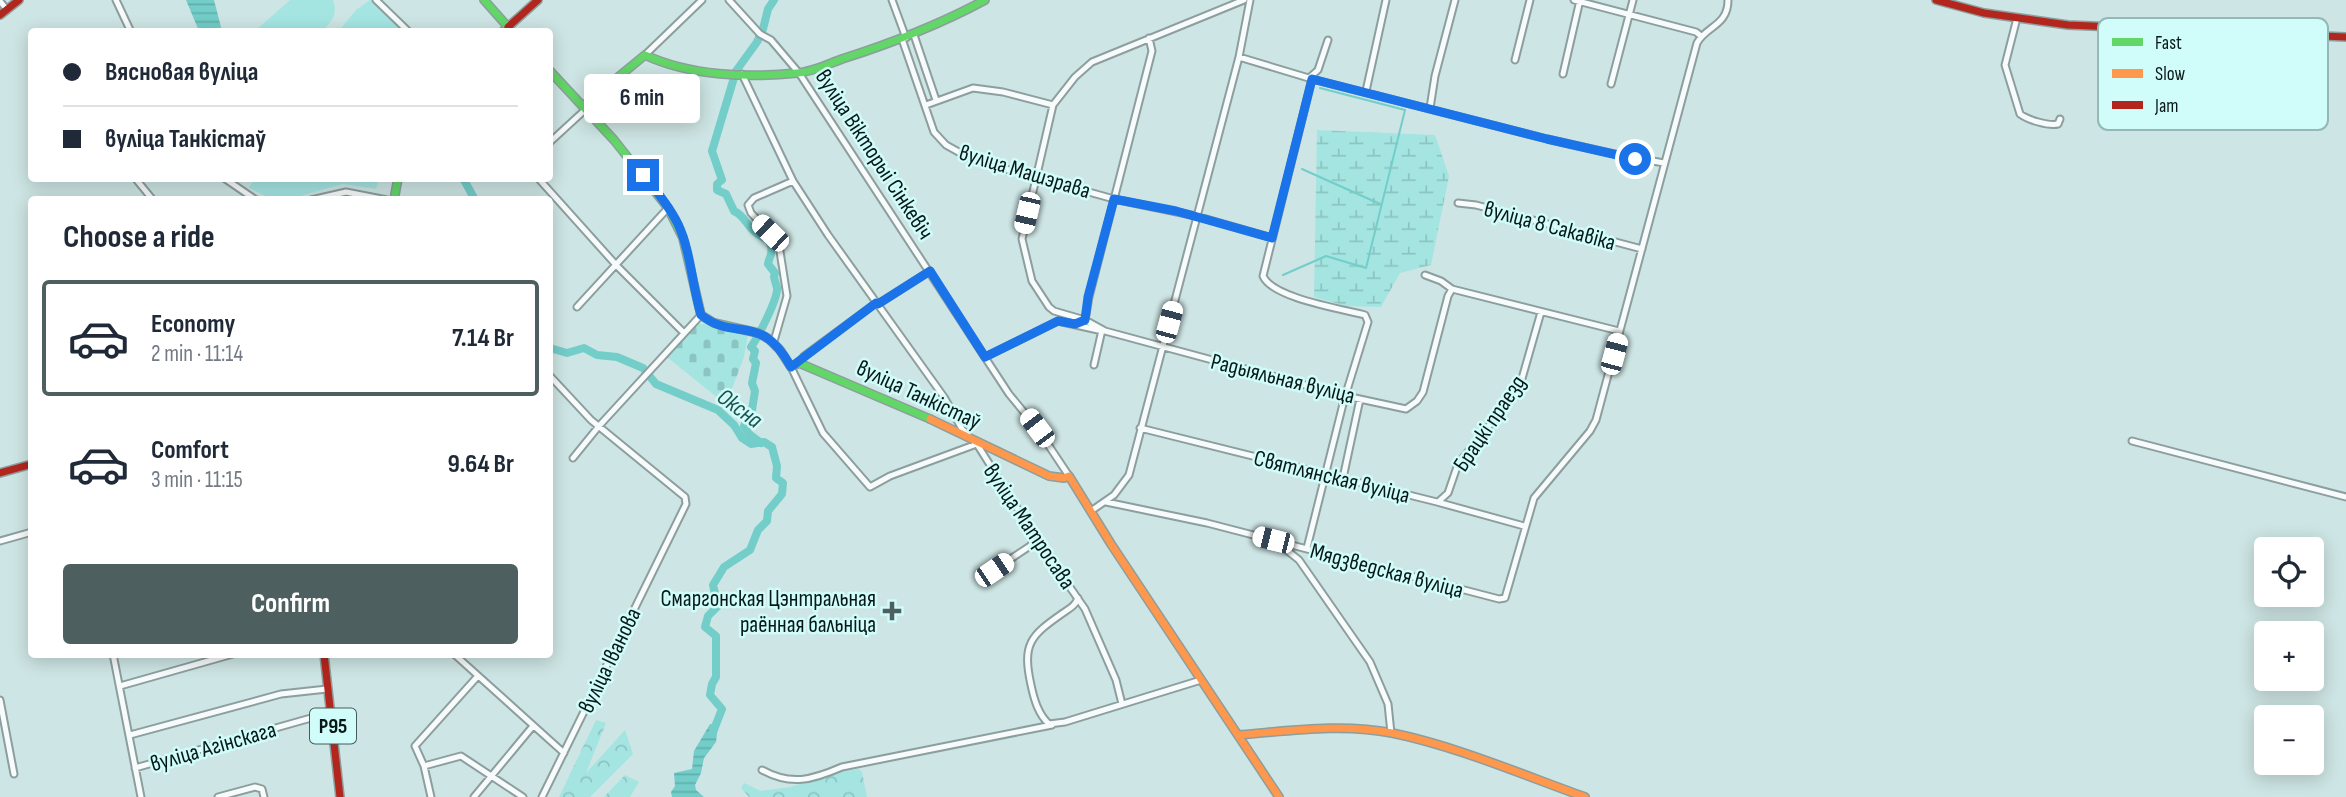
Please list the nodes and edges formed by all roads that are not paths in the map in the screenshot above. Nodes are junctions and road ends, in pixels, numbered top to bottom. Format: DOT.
graph roads {
  1 [pos="19,0"];
  2 [pos="116,0"];
  3 [pos="376,0"];
  4 [pos="484,0"];
  5 [pos="538,0"];
  6 [pos="702,0"];
  7 [pos="729,0"];
  8 [pos="892,0"];
  9 [pos="985,0"];
  10 [pos="1244,0"];
  11 [pos="1250,0"];
  12 [pos="1386,0"];
  13 [pos="1455,0"];
  14 [pos="1530,0"];
  15 [pos="1633,0"];
  16 [pos="1728,0"];
  17 [pos="1936,0"];
  18 [pos="0,1"];
  19 [pos="1578,1"];
  20 [pos="7,10"];
  21 [pos="0,15"];
  22 [pos="1629,15"];
  23 [pos="2017,18"];
  24 [pos="2098,26"];
  25 [pos="129,28"];
  26 [pos="406,28"];
  27 [pos="505,28"];
  28 [pos="509,28"];
  29 [pos="1701,36"];
  30 [pos="2328,36"];
  31 [pos="907,37"];
  32 [pos="2346,37"];
  33 [pos="1149,38"];
  34 [pos="1328,40"];
  35 [pos="645,55"];
  36 [pos="1238,57"];
  37 [pos="1515,60"];
  38 [pos="799,73"];
  39 [pos="553,74"];
  40 [pos="738,74"];
  41 [pos="1563,74"];
  42 [pos="1310,78"];
  43 [pos="1611,84"];
  44 [pos="1366,91"];
  45 [pos="936,100"];
  46 [pos="926,105"];
  47 [pos="1053,105"];
  48 [pos="584,107"];
  49 [pos="1430,108"];
  50 [pos="2060,119"];
  51 [pos="553,139"];
  52 [pos="1664,163"];
  53 [pos="1036,176"];
  54 [pos="793,181"];
  55 [pos="138,182"];
  56 [pos="230,182"];
  57 [pos="542,182"];
  58 [pos="149,196"];
  59 [pos="249,196"];
  60 [pos="328,196"];
  61 [pos="366,196"];
  62 [pos="1114,199"];
  63 [pos="1458,203"];
  64 [pos="668,208"];
  65 [pos="1196,216"];
  66 [pos="1272,238"];
  67 [pos="1642,249"];
  68 [pos="617,265"];
  69 [pos="930,271"];
  70 [pos="1425,275"];
  71 [pos="1452,289"];
  72 [pos="877,303"];
  73 [pos="577,307"];
  74 [pos="1049,307"];
  75 [pos="1541,312"];
  76 [pos="701,315"];
  77 [pos="1084,320"];
  78 [pos="1058,321"];
  79 [pos="1075,324"];
  80 [pos="1102,331"];
  81 [pos="1619,331"];
  82 [pos="683,332"];
  83 [pos="774,341"];
  84 [pos="1162,348"];
  85 [pos="985,357"];
  86 [pos="799,363"];
  87 [pos="1094,365"];
  88 [pos="791,367"];
  89 [pos="553,379"];
  90 [pos="1346,396"];
  91 [pos="1360,399"];
  92 [pos="599,426"];
  93 [pos="1140,428"];
  94 [pos="2132,441"];
  95 [pos="975,442"];
  96 [pos="573,458"];
  97 [pos="28,465"];
  98 [pos="0,473"];
  99 [pos="1327,474"];
  100 [pos="1069,476"];
  101 [pos="1343,478"];
  102 [pos="1448,493"];
  103 [pos="2346,496"];
  104 [pos="1106,502"];
  105 [pos="1437,502"];
  106 [pos="1455,507"];
  107 [pos="1091,511"];
  108 [pos="1524,526"];
  109 [pos="28,533"];
  110 [pos="1036,538"];
  111 [pos="1273,540"];
  112 [pos="0,541"];
  113 [pos="1307,548"];
  114 [pos="994,570"];
  115 [pos="1078,598"];
  116 [pos="114,658"];
  117 [pos="219,658"];
  118 [pos="324,658"];
  119 [pos="458,658"];
  120 [pos="477,677"];
  121 [pos="1201,680"];
  122 [pos="120,686"];
  123 [pos="327,689"];
  124 [pos="0,700"];
  125 [pos="1122,704"];
  126 [pos="332,714"];
  127 [pos="1049,723"];
  128 [pos="533,726"];
  129 [pos="1391,733"];
  130 [pos="130,735"];
  131 [pos="1238,735"];
  132 [pos="564,753"];
  133 [pos="424,766"];
  134 [pos="135,768"];
  135 [pos="762,770"];
  136 [pos="14,774"];
  137 [pos="491,776"];
  138 [pos="142,797"];
  139 [pos="218,797"];
  140 [pos="264,797"];
  141 [pos="340,797"];
  142 [pos="431,797"];
  143 [pos="474,797"];
  144 [pos="523,797"];
  145 [pos="542,797"];
  146 [pos="1279,797"];
  147 [pos="1585,797"];
  1 -- 20 [label="street"];
  2 -- 25 [label="street"];
  3 -- 26 [label="street"];
  4 -- 27 [label="street"];
  5 -- 28 [label="street"];
  6 -- 35 [label="street"];
  7 -- 38 [label="street, вуліца Вікторыі Сінкевіч"];
  8 -- 31 [label="street"];
  9 -- 31 [label="street"];
  10 -- 33 [label="street"];
  11 -- 36 [label="street"];
  12 -- 44 [label="street"];
  13 -- 49 [label="street"];
  14 -- 37 [label="street"];
  15 -- 22 [label="street"];
  16 -- 29 [label="street"];
  17 -- 23 [label="street"];
  18 -- 20 [label="street"];
  19 -- 22 [label="street"];
  19 -- 41 [label="street"];
  20 -- 21 [label="street"];
  22 -- 29 [label="street"];
  22 -- 43 [label="street"];
  23 -- 24 [label="street"];
  23 -- 50 [label="street"];
  29 -- 52 [label="street"];
  30 -- 32 [label="street"];
  31 -- 38 [label="street"];
  31 -- 45 [label="street"];
  31 -- 46 [label="street, вуліца Машэрава"];
  33 -- 47 [label="street"];
  33 -- 62 [label="street"];
  34 -- 42 [label="street"];
  35 -- 40 [label="street"];
  35 -- 48 [label="street"];
  36 -- 42 [label="street"];
  36 -- 65 [label="street"];
  38 -- 40 [label="street"];
  38 -- 69 [label="street, вуліца Вікторыі Сінкевіч"];
  39 -- 48 [label="street"];
  40 -- 54 [label="street, вуліца Матросава"];
  42 -- 44 [label="street"];
  42 -- 66 [label="street"];
  44 -- 49 [label="street"];
  45 -- 46 [label="street"];
  45 -- 47 [label="street"];
  46 -- 53 [label="street, вуліца Машэрава"];
  47 -- 53 [label="street"];
  48 -- 51 [label="street"];
  48 -- 64 [label="street"];
  49 -- 52 [label="street"];
  52 -- 67 [label="street"];
  53 -- 62 [label="street, вуліца Машэрава"];
  53 -- 74 [label="street"];
  54 -- 72 [label="street, вуліца Матросава"];
  54 -- 83 [label="street"];
  55 -- 58 [label="street"];
  56 -- 59 [label="street"];
  57 -- 68 [label="street"];
  60 -- 61 [label="street"];
  62 -- 65 [label="street, вуліца Машэрава"];
  62 -- 77 [label="street"];
  63 -- 67 [label="street, вуліца 8 Сакавіка"];
  64 -- 68 [label="street"];
  64 -- 76 [label="street"];
  65 -- 66 [label="street, вуліца Машэрава"];
  65 -- 84 [label="street"];
  66 -- 90 [label="street"];
  67 -- 81 [label="street"];
  68 -- 73 [label="street"];
  68 -- 82 [label="street"];
  69 -- 72 [label="street"];
  69 -- 85 [label="street, вуліца Вікторыі Сінкевіч"];
  70 -- 71 [label="street"];
  71 -- 75 [label="street"];
  71 -- 91 [label="street, Радыяльная вуліца"];
  72 -- 86 [label="street"];
  72 -- 95 [label="street, вуліца Матросава"];
  74 -- 77 [label="street, Радыяльная вуліца"];
  74 -- 78 [label="street"];
  75 -- 81 [label="street"];
  75 -- 102 [label="street, Брацкі праезд"];
  76 -- 82 [label="street"];
  76 -- 83 [label="street"];
  77 -- 79 [label="street"];
  77 -- 80 [label="street, Радыяльная вуліца"];
  78 -- 79 [label="street"];
  78 -- 85 [label="street"];
  79 -- 80 [label="street"];
  80 -- 84 [label="street, Радыяльная вуліца"];
  80 -- 87 [label="street"];
  81 -- 108 [label="street"];
  82 -- 92 [label="street"];
  83 -- 88 [label="street"];
  84 -- 90 [label="street, Радыяльная вуліца"];
  84 -- 93 [label="street"];
  85 -- 100 [label="street, вуліца Вікторыі Сінкевіч"];
  86 -- 88 [label="street"];
  86 -- 95 [label="street, вуліца Танкістаў"];
  88 -- 95 [label="street"];
  89 -- 92 [label="street, вуліца Іванова"];
  90 -- 91 [label="street, Радыяльная вуліца"];
  90 -- 99 [label="street"];
  91 -- 101 [label="street"];
  92 -- 96 [label="street"];
  92 -- 132 [label="street, вуліца Іванова"];
  93 -- 99 [label="street, Святлянская вуліца"];
  93 -- 104 [label="street"];
  94 -- 103 [label="street"];
  95 -- 100 [label="street, вуліца Танкістаў"];
  95 -- 110 [label="street, вуліца Матросава"];
  97 -- 98 [label="street"];
  99 -- 101 [label="street, Святлянская вуліца"];
  99 -- 113 [label="street"];
  100 -- 107 [label="street, вуліца Вікторыі Сінкевіч"];
  101 -- 105 [label="street, Святлянская вуліца"];
  102 -- 105 [label="street, Брацкі праезд"];
  102 -- 106 [label="street, Брацкі праезд"];
  104 -- 107 [label="street"];
  104 -- 111 [label="street, Мядзведская вуліца"];
  105 -- 106 [label="street, Святлянская вуліца"];
  106 -- 108 [label="street, Святлянская вуліца"];
  107 -- 121 [label="street, вуліца Вікторыі Сінкевіч"];
  108 -- 113 [label="street, Мядзведская вуліца"];
  109 -- 112 [label="street"];
  110 -- 114 [label="street"];
  110 -- 115 [label="street, вуліца Матросава"];
  111 -- 113 [label="street, Мядзведская вуліца"];
  111 -- 129 [label="street"];
  115 -- 125 [label="street, вуліца Матросава"];
  115 -- 127 [label="street"];
  116 -- 122 [label="street"];
  117 -- 122 [label="street"];
  118 -- 123 [label="street, Р95"];
  119 -- 120 [label="street"];
  120 -- 128 [label="street"];
  120 -- 133 [label="street"];
  121 -- 125 [label="street"];
  121 -- 131 [label="street, вуліца Вікторыі Сінкевіч"];
  122 -- 130 [label="street"];
  123 -- 126 [label="street, Р95"];
  123 -- 130 [label="street, вуліца Агінскага"];
  124 -- 136 [label="street"];
  125 -- 127 [label="street"];
  126 -- 134 [label="street, вуліца Агінскага"];
  126 -- 141 [label="street, Р95"];
  127 -- 135 [label="street"];
  128 -- 132 [label="street"];
  128 -- 137 [label="street"];
  129 -- 131 [label="street"];
  129 -- 147 [label="street"];
  130 -- 134 [label="street"];
  131 -- 146 [label="street, вуліца Вікторыі Сінкевіч"];
  132 -- 145 [label="street, вуліца Іванова"];
  133 -- 137 [label="street"];
  133 -- 142 [label="street"];
  134 -- 138 [label="street"];
  137 -- 143 [label="street"];
  137 -- 144 [label="street"];
  139 -- 140 [label="street"];
}
